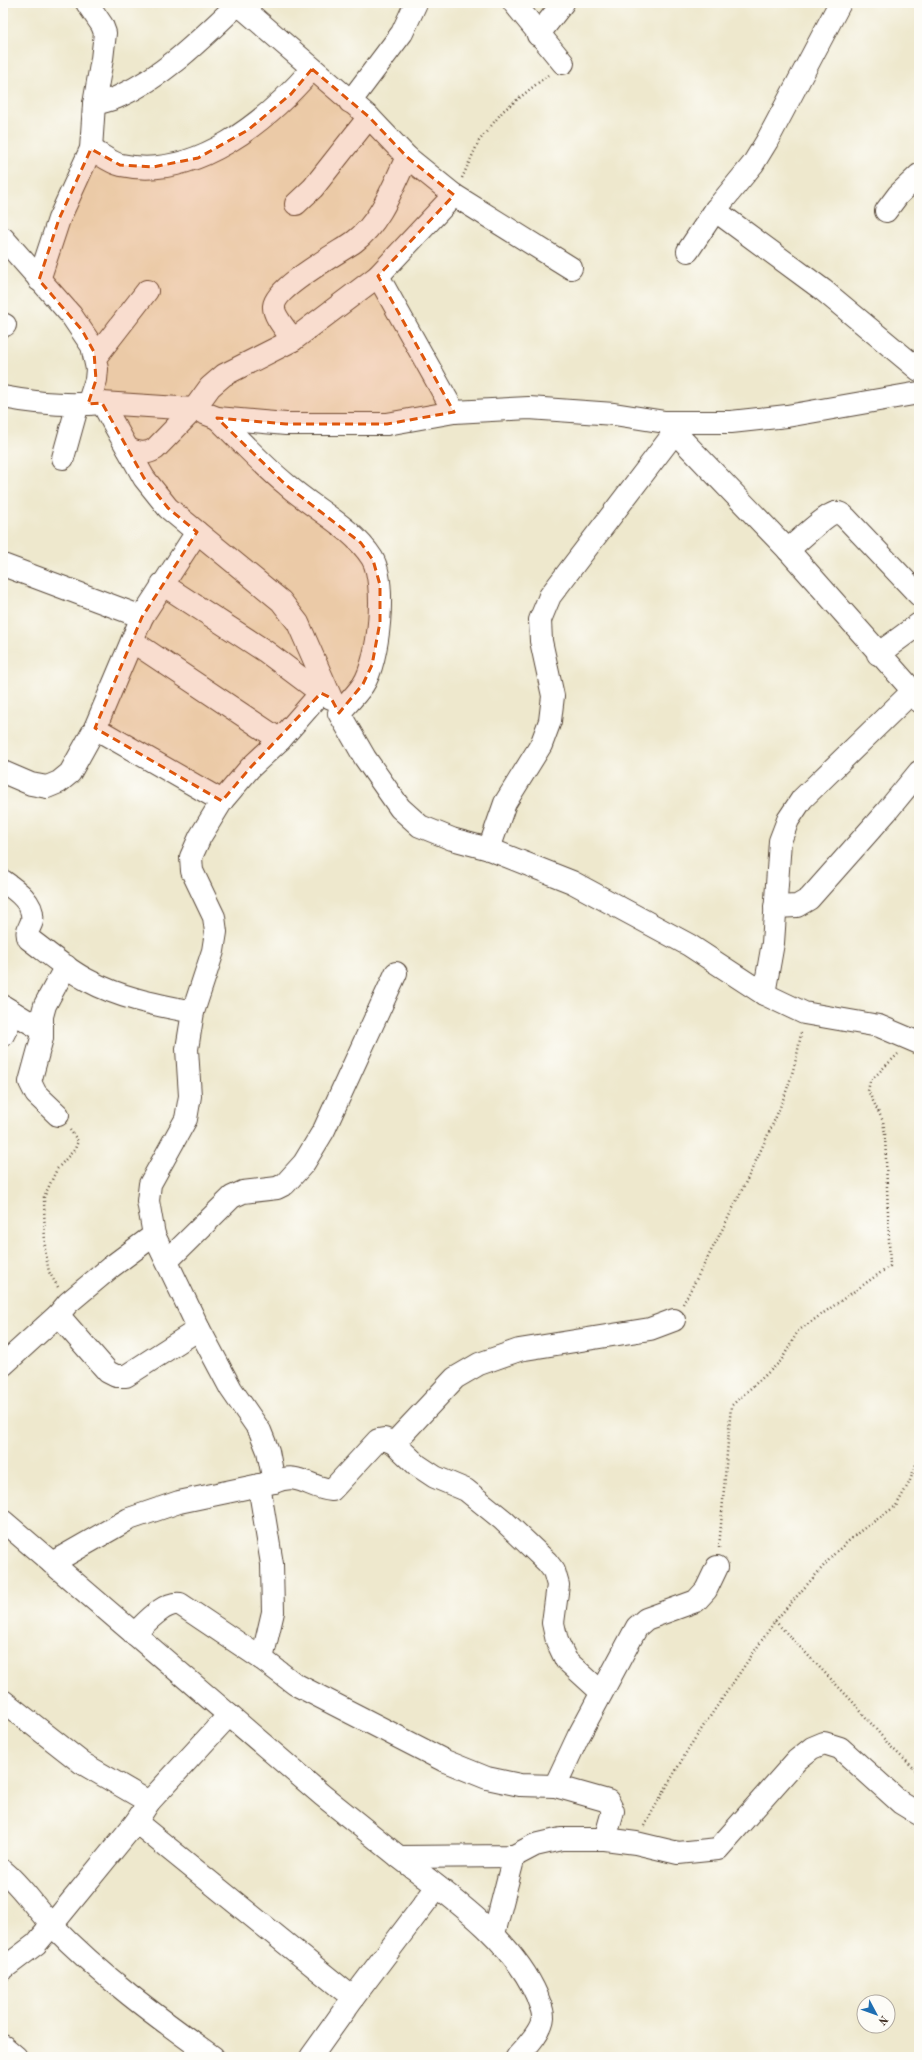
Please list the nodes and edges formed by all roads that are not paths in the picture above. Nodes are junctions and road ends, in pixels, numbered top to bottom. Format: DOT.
graph roads {
  1 [pos="237,3"];
  2 [pos="416,3"];
  3 [pos="514,3"];
  4 [pos="563,3"];
  5 [pos="840,3"];
  6 [pos="92,5"];
  7 [pos="538,35"];
  8 [pos="563,63"];
  9 [pos="312,68"];
  10 [pos="350,102"];
  11 [pos="94,104"];
  12 [pos="368,117"];
  13 [pos="91,149"];
  14 [pos="407,157"];
  15 [pos="919,175"];
  16 [pos="454,194"];
  17 [pos="296,204"];
  18 [pos="716,209"];
  19 [pos="886,211"];
  20 [pos="3,238"];
  21 [pos="688,251"];
  22 [pos="571,268"];
  23 [pos="378,276"];
  24 [pos="39,280"];
  25 [pos="147,291"];
  26 [pos="293,340"];
  27 [pos="95,358"];
  28 [pos="919,370"];
  29 [pos="919,393"];
  30 [pos="3,397"];
  31 [pos="89,404"];
  32 [pos="194,409"];
  33 [pos="454,412"];
  34 [pos="217,418"];
  35 [pos="670,427"];
  36 [pos="128,449"];
  37 [pos="63,458"];
  38 [pos="197,532"];
  39 [pos="788,550"];
  40 [pos="3,564"];
  41 [pos="162,584"];
  42 [pos="919,595"];
  43 [pos="142,617"];
  44 [pos="919,624"];
  45 [pos="132,641"];
  46 [pos="878,654"];
  47 [pos="916,696"];
  48 [pos="330,701"];
  49 [pos="94,728"];
  50 [pos="280,740"];
  51 [pos="3,772"];
  52 [pos="919,772"];
  53 [pos="222,801"];
  54 [pos="489,849"];
  55 [pos="3,881"];
  56 [pos="775,907"];
  57 [pos="66,966"];
  58 [pos="396,973"];
  59 [pos="764,994"];
  60 [pos="9,1009"];
  61 [pos="193,1012"];
  62 [pos="42,1030"];
  63 [pos="3,1035"];
  64 [pos="917,1037"];
  65 [pos="58,1115"];
  66 [pos="154,1235"];
  67 [pos="167,1261"];
  68 [pos="63,1309"];
  69 [pos="674,1320"];
  70 [pos="199,1329"];
  71 [pos="3,1365"];
  72 [pos="394,1443"];
  73 [pos="267,1483"];
  74 [pos="3,1521"];
  75 [pos="52,1564"];
  76 [pos="717,1567"];
  77 [pos="134,1634"];
  78 [pos="262,1659"];
  79 [pos="601,1692"];
  80 [pos="3,1701"];
  81 [pos="229,1715"];
  82 [pos="555,1786"];
  83 [pos="910,1798"];
  84 [pos="149,1802"];
  85 [pos="919,1814"];
  86 [pos="136,1822"];
  87 [pos="605,1839"];
  88 [pos="514,1856"];
  89 [pos="399,1857"];
  90 [pos="3,1871"];
  91 [pos="437,1887"];
  92 [pos="52,1925"];
  93 [pos="494,1934"];
  94 [pos="3,1970"];
  95 [pos="353,1998"];
  96 [pos="3,2046"];
  97 [pos="527,2053"];
  98 [pos="16,2057"];
  99 [pos="213,2057"];
  100 [pos="311,2057"];
  1 -- 9 [label="street"];
  1 -- 11 [label="street"];
  2 -- 10 [label="street"];
  3 -- 7 [label="street"];
  4 -- 7 [label="street"];
  5 -- 18 [label="street"];
  6 -- 11 [label="street"];
  7 -- 8 [label="street"];
  9 -- 10 [label="street"];
  9 -- 13 [label="street"];
  10 -- 12 [label="street"];
  11 -- 13 [label="street"];
  12 -- 14 [label="street"];
  12 -- 17 [label="street"];
  13 -- 24 [label="street"];
  14 -- 16 [label="street"];
  14 -- 26 [label="street"];
  15 -- 19 [label="street"];
  16 -- 22 [label="street"];
  16 -- 23 [label="street"];
  18 -- 21 [label="street"];
  18 -- 28 [label="street"];
  20 -- 24 [label="street"];
  23 -- 26 [label="street"];
  23 -- 33 [label="street"];
  24 -- 27 [label="street"];
  25 -- 27 [label="street"];
  26 -- 32 [label="street"];
  27 -- 31 [label="street"];
  29 -- 35 [label="street"];
  30 -- 31 [label="street"];
  31 -- 32 [label="street"];
  31 -- 36 [label="street"];
  31 -- 37 [label="street"];
  32 -- 34 [label="street"];
  32 -- 36 [label="street"];
  33 -- 34 [label="street"];
  33 -- 35 [label="street"];
  34 -- 48 [label="street"];
  35 -- 39 [label="street"];
  35 -- 54 [label="street"];
  36 -- 38 [label="street"];
  38 -- 41 [label="street"];
  38 -- 48 [label="street"];
  39 -- 42 [label="street"];
  39 -- 46 [label="street"];
  40 -- 43 [label="street"];
  41 -- 43 [label="street"];
  41 -- 48 [label="street"];
  43 -- 45 [label="street"];
  44 -- 46 [label="street"];
  45 -- 49 [label="street"];
  45 -- 50 [label="street"];
  46 -- 47 [label="street"];
  47 -- 56 [label="street"];
  48 -- 50 [label="street"];
  48 -- 54 [label="street"];
  49 -- 51 [label="street"];
  49 -- 53 [label="street"];
  50 -- 53 [label="street"];
  52 -- 56 [label="street"];
  53 -- 61 [label="street"];
  54 -- 59 [label="street"];
  55 -- 57 [label="street"];
  56 -- 59 [label="street"];
  57 -- 61 [label="street"];
  57 -- 62 [label="street"];
  58 -- 67 [label="street"];
  59 -- 64 [label="street"];
  60 -- 62 [label="street"];
  60 -- 63 [label="street"];
  61 -- 66 [label="street"];
  62 -- 65 [label="street"];
  66 -- 67 [label="street"];
  66 -- 68 [label="street"];
  67 -- 70 [label="street"];
  68 -- 70 [label="street"];
  68 -- 71 [label="street"];
  69 -- 72 [label="street"];
  70 -- 73 [label="street"];
  72 -- 73 [label="street"];
  72 -- 79 [label="street"];
  73 -- 75 [label="street"];
  73 -- 78 [label="street"];
  74 -- 75 [label="street"];
  75 -- 77 [label="street"];
  76 -- 79 [label="street"];
  77 -- 78 [label="street"];
  77 -- 81 [label="street"];
  78 -- 82 [label="street"];
  79 -- 82 [label="street"];
  80 -- 84 [label="street"];
  81 -- 84 [label="street"];
  81 -- 89 [label="street"];
  82 -- 87 [label="street"];
  83 -- 85 [label="street"];
  83 -- 87 [label="street"];
  84 -- 86 [label="street"];
  86 -- 92 [label="street"];
  86 -- 95 [label="street"];
  87 -- 88 [label="street"];
  88 -- 89 [label="street"];
  88 -- 93 [label="street"];
  89 -- 91 [label="street"];
  90 -- 92 [label="street"];
  91 -- 93 [label="street"];
  91 -- 95 [label="street"];
  92 -- 94 [label="street"];
  92 -- 99 [label="street"];
  93 -- 97 [label="street"];
  95 -- 100 [label="street"];
  96 -- 98 [label="street"];
}
